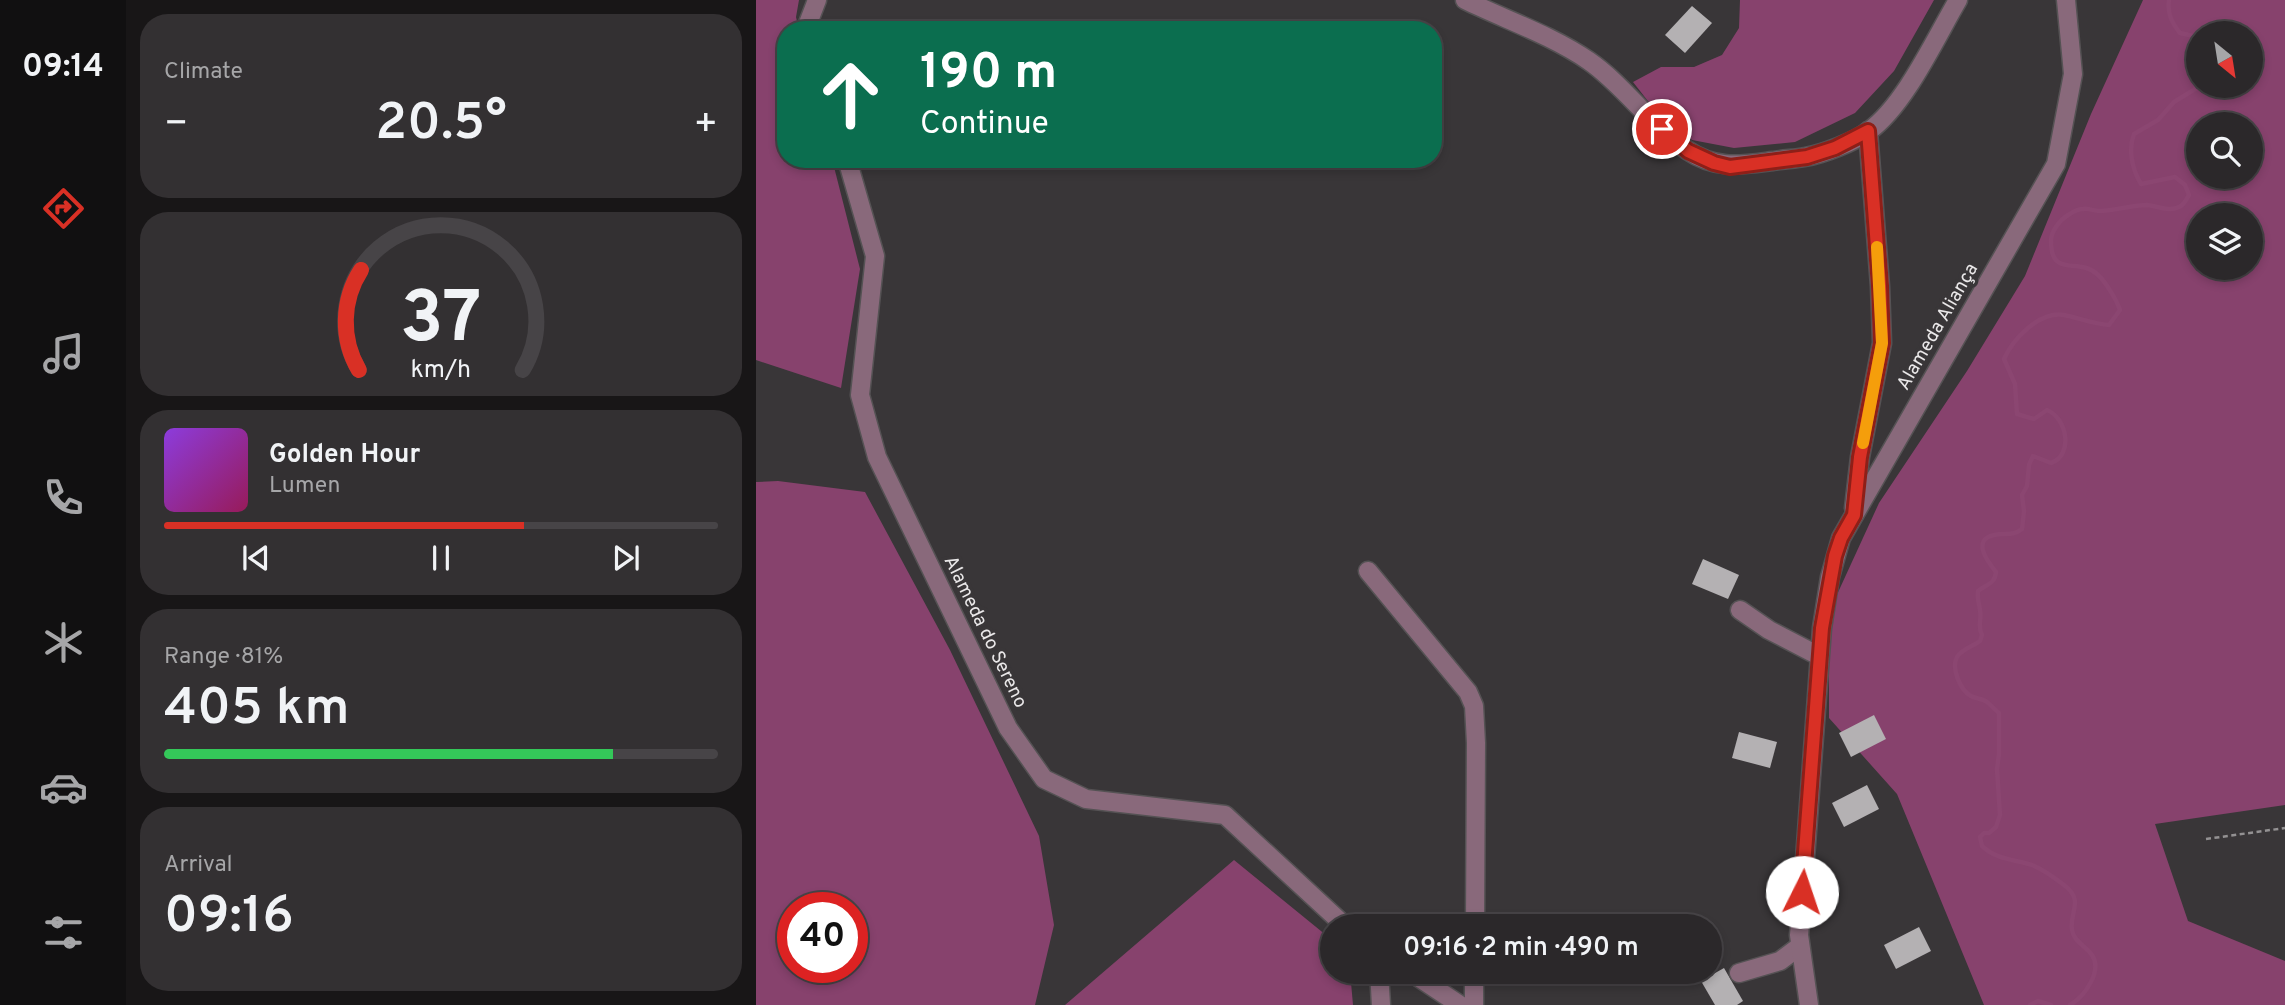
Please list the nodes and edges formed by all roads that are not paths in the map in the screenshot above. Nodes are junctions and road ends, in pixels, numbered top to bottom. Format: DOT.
graph roads {
  1 [pos="817,0"];
  2 [pos="1465,0"];
  3 [pos="1958,0"];
  4 [pos="2066,0"];
  5 [pos="809,21"];
  6 [pos="1868,131"];
  7 [pos="850,168"];
  8 [pos="1854,515"];
  9 [pos="1368,571"];
  10 [pos="1740,610"];
  11 [pos="1819,656"];
  12 [pos="1332,914"];
  13 [pos="1475,914"];
  14 [pos="1800,946"];
  15 [pos="1739,972"];
  16 [pos="1380,984"];
  17 [pos="1428,984"];
  18 [pos="1474,984"];
  19 [pos="1381,1005"];
  20 [pos="1460,1005"];
  21 [pos="1474,1005"];
  22 [pos="1809,1005"];
  1 -- 5 [label="street"];
  2 -- 6 [label="street"];
  3 -- 6 [label="street"];
  4 -- 8 [label="street, Alameda Aliança"];
  6 -- 8 [label="street"];
  7 -- 12 [label="street, Alameda do Sereno"];
  8 -- 11 [label="street, Alameda Aliança"];
  9 -- 13 [label="street"];
  10 -- 11 [label="street"];
  11 -- 14 [label="street, Alameda Aliança"];
  14 -- 15 [label="street"];
  14 -- 22 [label="street, Alameda Aliança"];
  16 -- 19 [label="street"];
  17 -- 20 [label="street"];
  18 -- 21 [label="street"];
}
